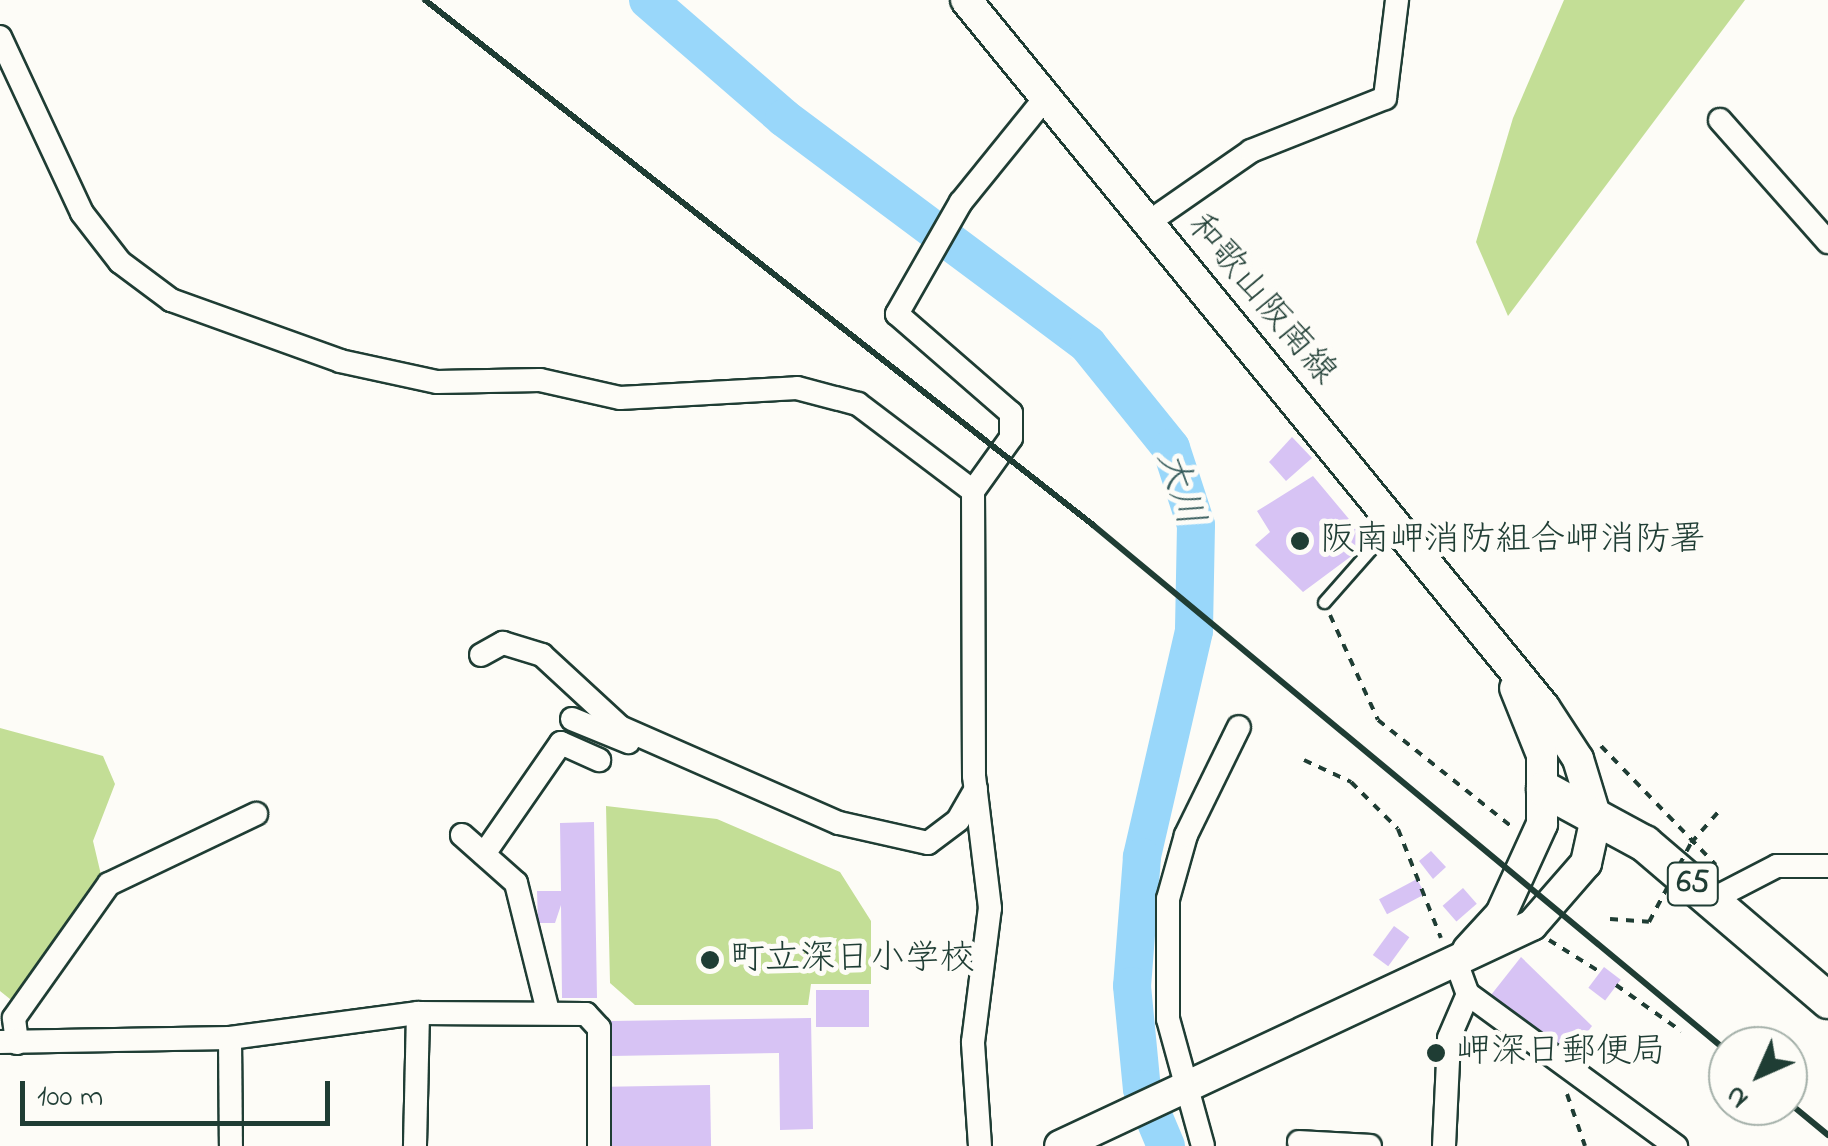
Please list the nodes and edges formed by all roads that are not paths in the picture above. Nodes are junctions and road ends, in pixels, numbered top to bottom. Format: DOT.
graph roads {
  1 [pos="966,0"];
  2 [pos="1397,0"];
  3 [pos="0,37"];
  4 [pos="1046,97"];
  5 [pos="1720,120"];
  6 [pos="1149,222"];
  7 [pos="1828,242"];
  8 [pos="973,492"];
  9 [pos="1394,522"];
  10 [pos="1324,602"];
  11 [pos="1496,650"];
  12 [pos="481,655"];
  13 [pos="572,719"];
  14 [pos="1238,727"];
  15 [pos="676,749"];
  16 [pos="600,760"];
  17 [pos="976,789"];
  18 [pos="1544,789"];
  19 [pos="256,814"];
  20 [pos="1596,818"];
  21 [pos="462,835"];
  22 [pos="484,854"];
  23 [pos="1828,866"];
  24 [pos="1712,900"];
  25 [pos="1453,952"];
  26 [pos="1468,994"];
  27 [pos="1828,1000"];
  28 [pos="548,1011"];
  29 [pos="418,1012"];
  30 [pos="230,1038"];
  31 [pos="9,1042"];
  32 [pos="1178,1090"];
  33 [pos="1298,1142"];
  34 [pos="231,1146"];
  35 [pos="415,1146"];
  36 [pos="600,1146"];
  37 [pos="980,1146"];
  38 [pos="1060,1146"];
  39 [pos="1203,1146"];
  40 [pos="1370,1146"];
  41 [pos="1444,1146"];
  42 [pos="1676,1146"];
  1 -- 4 [label="main road, 和歌山阪南線"];
  2 -- 6 [label="street"];
  3 -- 8 [label="street"];
  4 -- 6 [label="main road, 和歌山阪南線"];
  4 -- 8 [label="street"];
  5 -- 7 [label="street"];
  6 -- 9 [label="main road, 和歌山阪南線"];
  8 -- 17 [label="street"];
  9 -- 10 [label="lane"];
  9 -- 11 [label="main road, 和歌山阪南線"];
  11 -- 18 [label="main road, 和歌山阪南線"];
  11 -- 20 [label="main road, 和歌山阪南線"];
  12 -- 15 [label="street"];
  13 -- 15 [label="street"];
  14 -- 32 [label="street"];
  15 -- 17 [label="street"];
  16 -- 22 [label="street"];
  17 -- 37 [label="street"];
  18 -- 20 [label="main road, 65"];
  18 -- 25 [label="main road, 和歌山阪南線"];
  19 -- 31 [label="street"];
  20 -- 24 [label="main road, 65"];
  20 -- 25 [label="main road, 和歌山阪南線"];
  21 -- 22 [label="street"];
  22 -- 28 [label="street"];
  23 -- 24 [label="street"];
  24 -- 27 [label="main road, 65"];
  25 -- 26 [label="street"];
  25 -- 32 [label="main road, 和歌山阪南線"];
  26 -- 41 [label="street"];
  26 -- 42 [label="street"];
  28 -- 29 [label="street"];
  28 -- 36 [label="street"];
  29 -- 30 [label="street"];
  29 -- 35 [label="street"];
  30 -- 31 [label="street"];
  30 -- 34 [label="street"];
  32 -- 38 [label="main road, 和歌山阪南線"];
  32 -- 39 [label="street"];
  33 -- 40 [label="street"];
}
